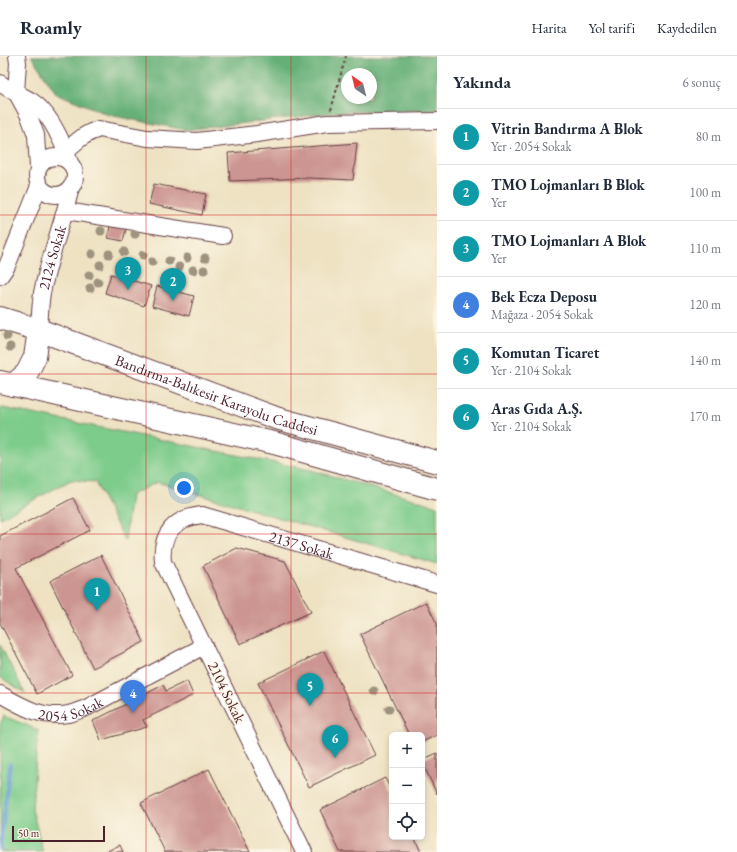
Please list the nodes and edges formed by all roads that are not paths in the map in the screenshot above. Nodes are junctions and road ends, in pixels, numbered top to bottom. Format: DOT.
graph roads {
  1 [pos="17,56"];
  2 [pos="0,83"];
  3 [pos="16,92"];
  4 [pos="437,121"];
  5 [pos="68,157"];
  6 [pos="38,167"];
  7 [pos="39,186"];
  8 [pos="72,187"];
  9 [pos="66,211"];
  10 [pos="223,236"];
  11 [pos="0,276"];
  12 [pos="0,318"];
  13 [pos="39,330"];
  14 [pos="4,387"];
  15 [pos="437,462"];
  16 [pos="437,489"];
  17 [pos="169,531"];
  18 [pos="437,584"];
  19 [pos="204,646"];
  20 [pos="1,698"];
  21 [pos="304,852"];
  1 -- 3 [label="street"];
  2 -- 3 [label="street, 2124 Sokak"];
  3 -- 5 [label="street, 2124 Sokak"];
  3 -- 6 [label="street"];
  4 -- 5 [label="street"];
  5 -- 6 [label="street"];
  5 -- 8 [label="street, 2124 Sokak"];
  6 -- 7 [label="street"];
  7 -- 8 [label="street"];
  7 -- 11 [label="street"];
  8 -- 9 [label="street, 2124 Sokak"];
  9 -- 10 [label="street"];
  9 -- 13 [label="street, 2124 Sokak"];
  12 -- 13 [label="highway, Bandırma-Balıkesir Karayolu Caddesi"];
  13 -- 14 [label="highway"];
  13 -- 15 [label="highway, Bandırma-Balıkesir Karayolu Caddesi"];
  14 -- 16 [label="highway, Bandırma-Balıkesir Karayolu Caddesi"];
  17 -- 18 [label="street, 2137 Sokak"];
  17 -- 19 [label="street, 2104 Sokak"];
  19 -- 20 [label="street, 2054 Sokak"];
  19 -- 21 [label="street, 2104 Sokak"];
}
